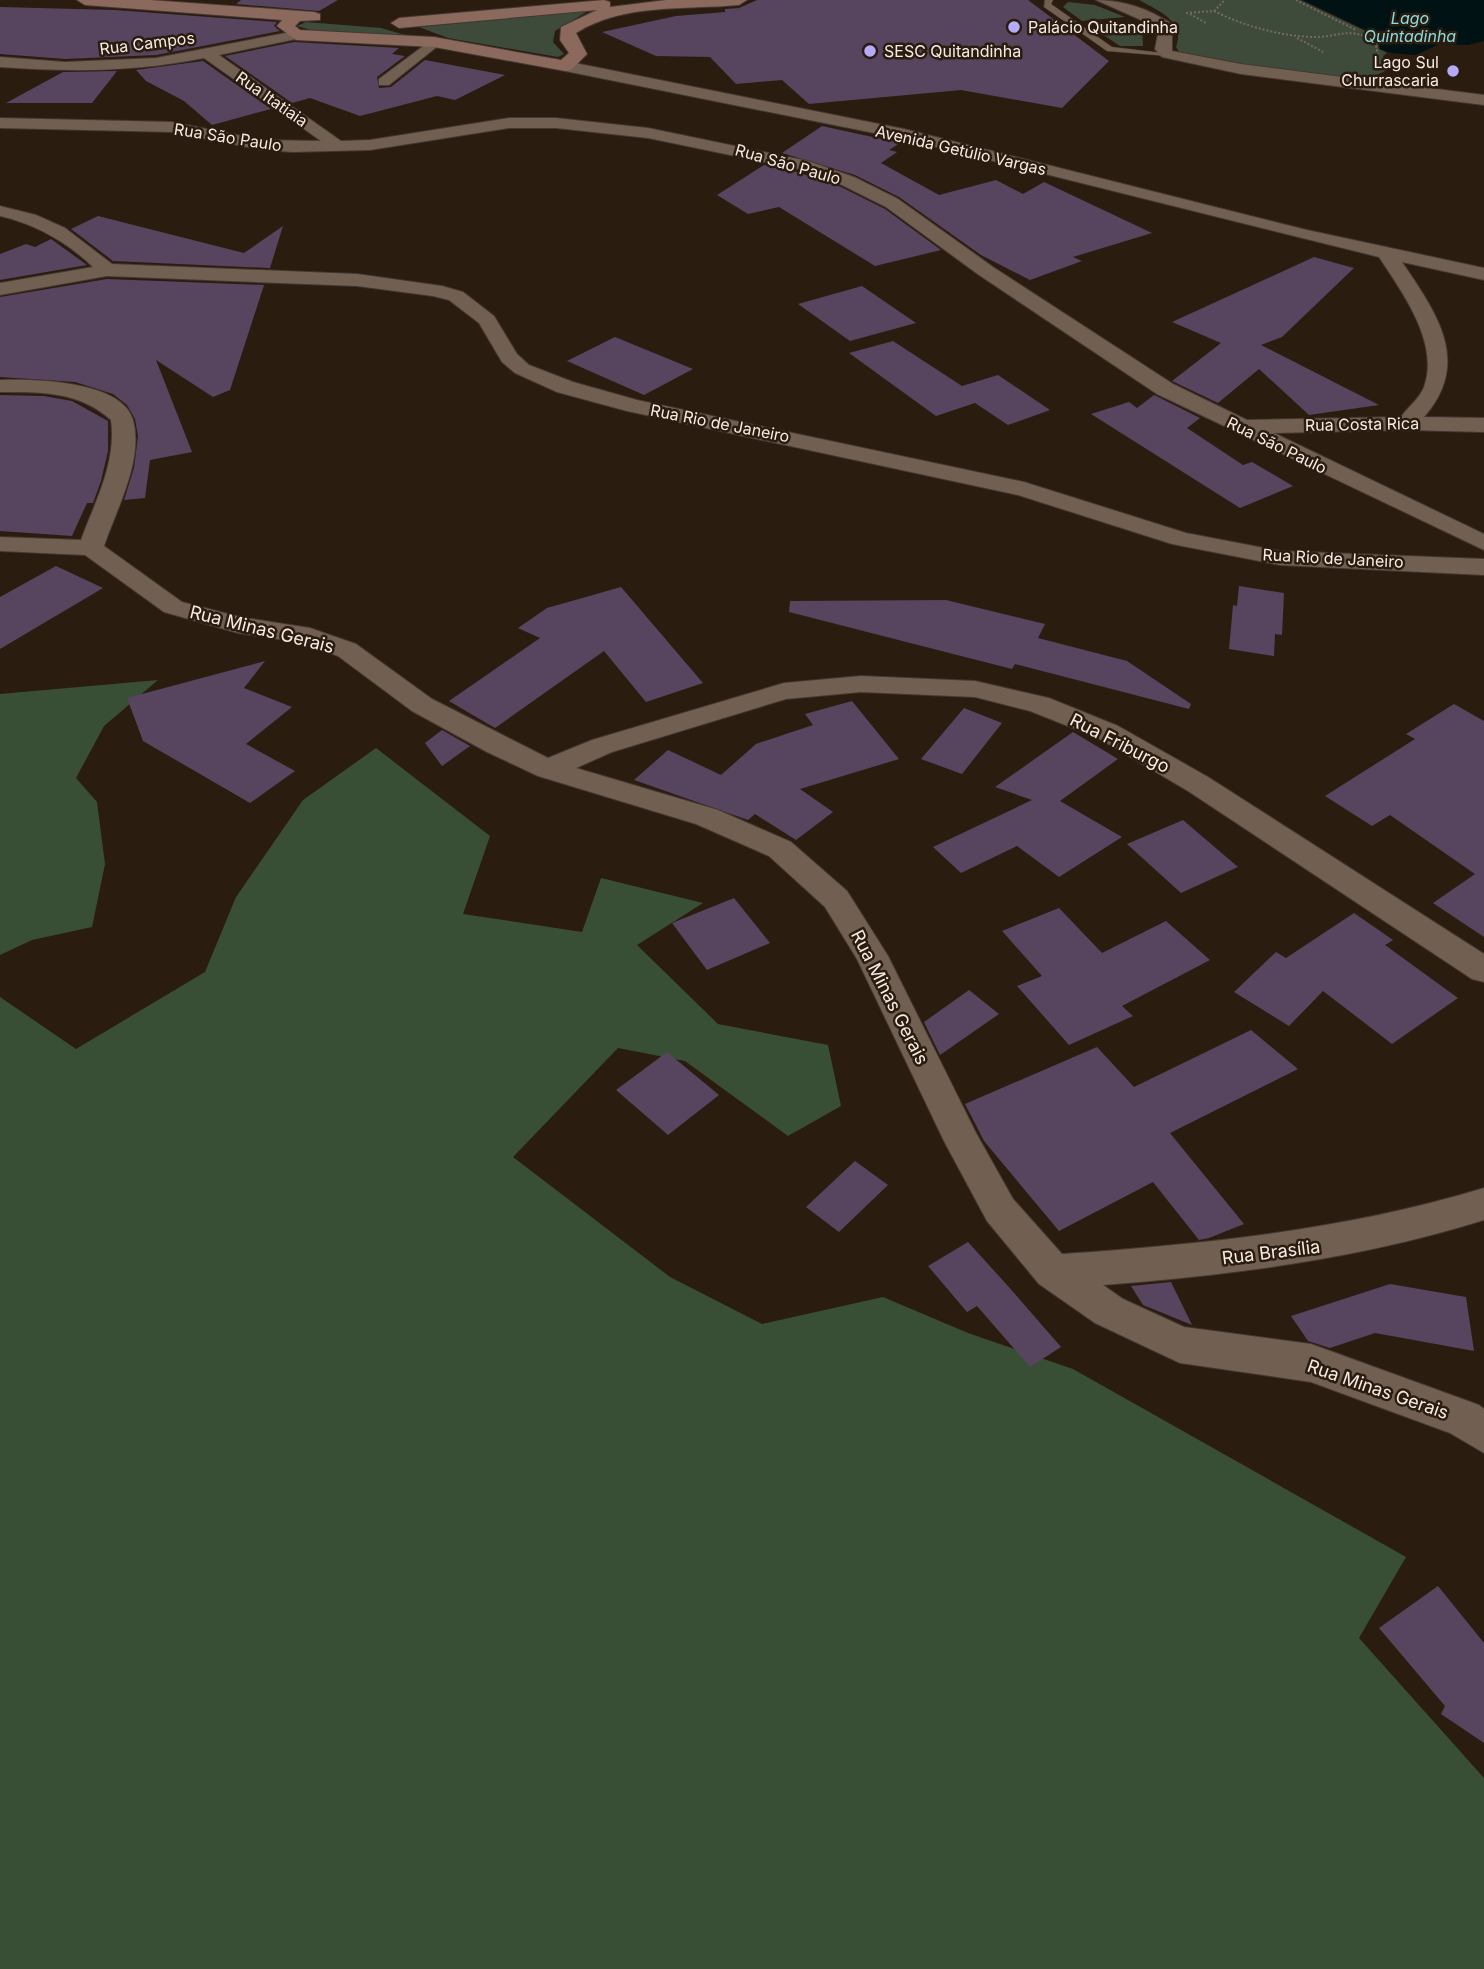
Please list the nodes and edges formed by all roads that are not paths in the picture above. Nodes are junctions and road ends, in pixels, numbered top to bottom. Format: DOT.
graph roads {
  1 [pos="85,0"];
  2 [pos="644,0"];
  3 [pos="739,0"];
  4 [pos="1049,0"];
  5 [pos="1103,0"];
  6 [pos="690,2"];
  7 [pos="619,8"];
  8 [pos="296,16"];
  9 [pos="333,18"];
  10 [pos="368,21"];
  11 [pos="390,23"];
  12 [pos="296,35"];
  13 [pos="434,42"];
  14 [pos="207,53"];
  15 [pos="1167,54"];
  16 [pos="0,62"];
  17 [pos="565,66"];
  18 [pos="384,82"];
  19 [pos="1484,100"];
  20 [pos="0,123"];
  21 [pos="338,146"];
  22 [pos="0,211"];
  23 [pos="1387,255"];
  24 [pos="107,270"];
  25 [pos="1484,274"];
  26 [pos="0,289"];
  27 [pos="0,386"];
  28 [pos="1407,423"];
  29 [pos="1484,425"];
  30 [pos="1240,427"];
  31 [pos="1484,543"];
  32 [pos="0,544"];
  33 [pos="91,548"];
  34 [pos="1484,567"];
  35 [pos="548,769"];
  36 [pos="1484,970"];
  37 [pos="1484,1204"];
  38 [pos="1053,1272"];
  39 [pos="1484,1433"];
  1 -- 8 [label="street"];
  2 -- 7 [label="street"];
  3 -- 6 [label="street"];
  4 -- 15 [label="lane"];
  5 -- 15 [label="street"];
  6 -- 7 [label="street"];
  7 -- 11 [label="street"];
  7 -- 17 [label="street"];
  8 -- 9 [label="street"];
  8 -- 12 [label="street"];
  10 -- 11 [label="street, Avenida Getúlio Vargas"];
  11 -- 13 [label="street, Avenida Getúlio Vargas"];
  12 -- 13 [label="street, Avenida Getúlio Vargas"];
  12 -- 14 [label="street, Rua Campos"];
  13 -- 17 [label="street, Avenida Getúlio Vargas"];
  13 -- 18 [label="street"];
  14 -- 16 [label="street, Rua Campos"];
  14 -- 21 [label="street, Rua Itatiaia"];
  15 -- 19 [label="street"];
  17 -- 23 [label="street, Avenida Getúlio Vargas"];
  20 -- 21 [label="street, Rua São Paulo"];
  21 -- 30 [label="street, Rua São Paulo"];
  22 -- 24 [label="street"];
  23 -- 25 [label="street, Avenida Getúlio Vargas"];
  23 -- 28 [label="street"];
  24 -- 26 [label="street, Rua Rio de Janeiro"];
  24 -- 34 [label="street, Rua Rio de Janeiro"];
  27 -- 33 [label="street"];
  28 -- 29 [label="street, Rua Costa Rica"];
  28 -- 30 [label="street, Rua Costa Rica"];
  30 -- 31 [label="street, Rua São Paulo"];
  32 -- 33 [label="street"];
  33 -- 35 [label="street, Rua Minas Gerais"];
  35 -- 36 [label="street, Rua Friburgo"];
  35 -- 38 [label="street, Rua Minas Gerais"];
  37 -- 38 [label="street, Rua Brasília"];
  38 -- 39 [label="street, Rua Minas Gerais"];
}
